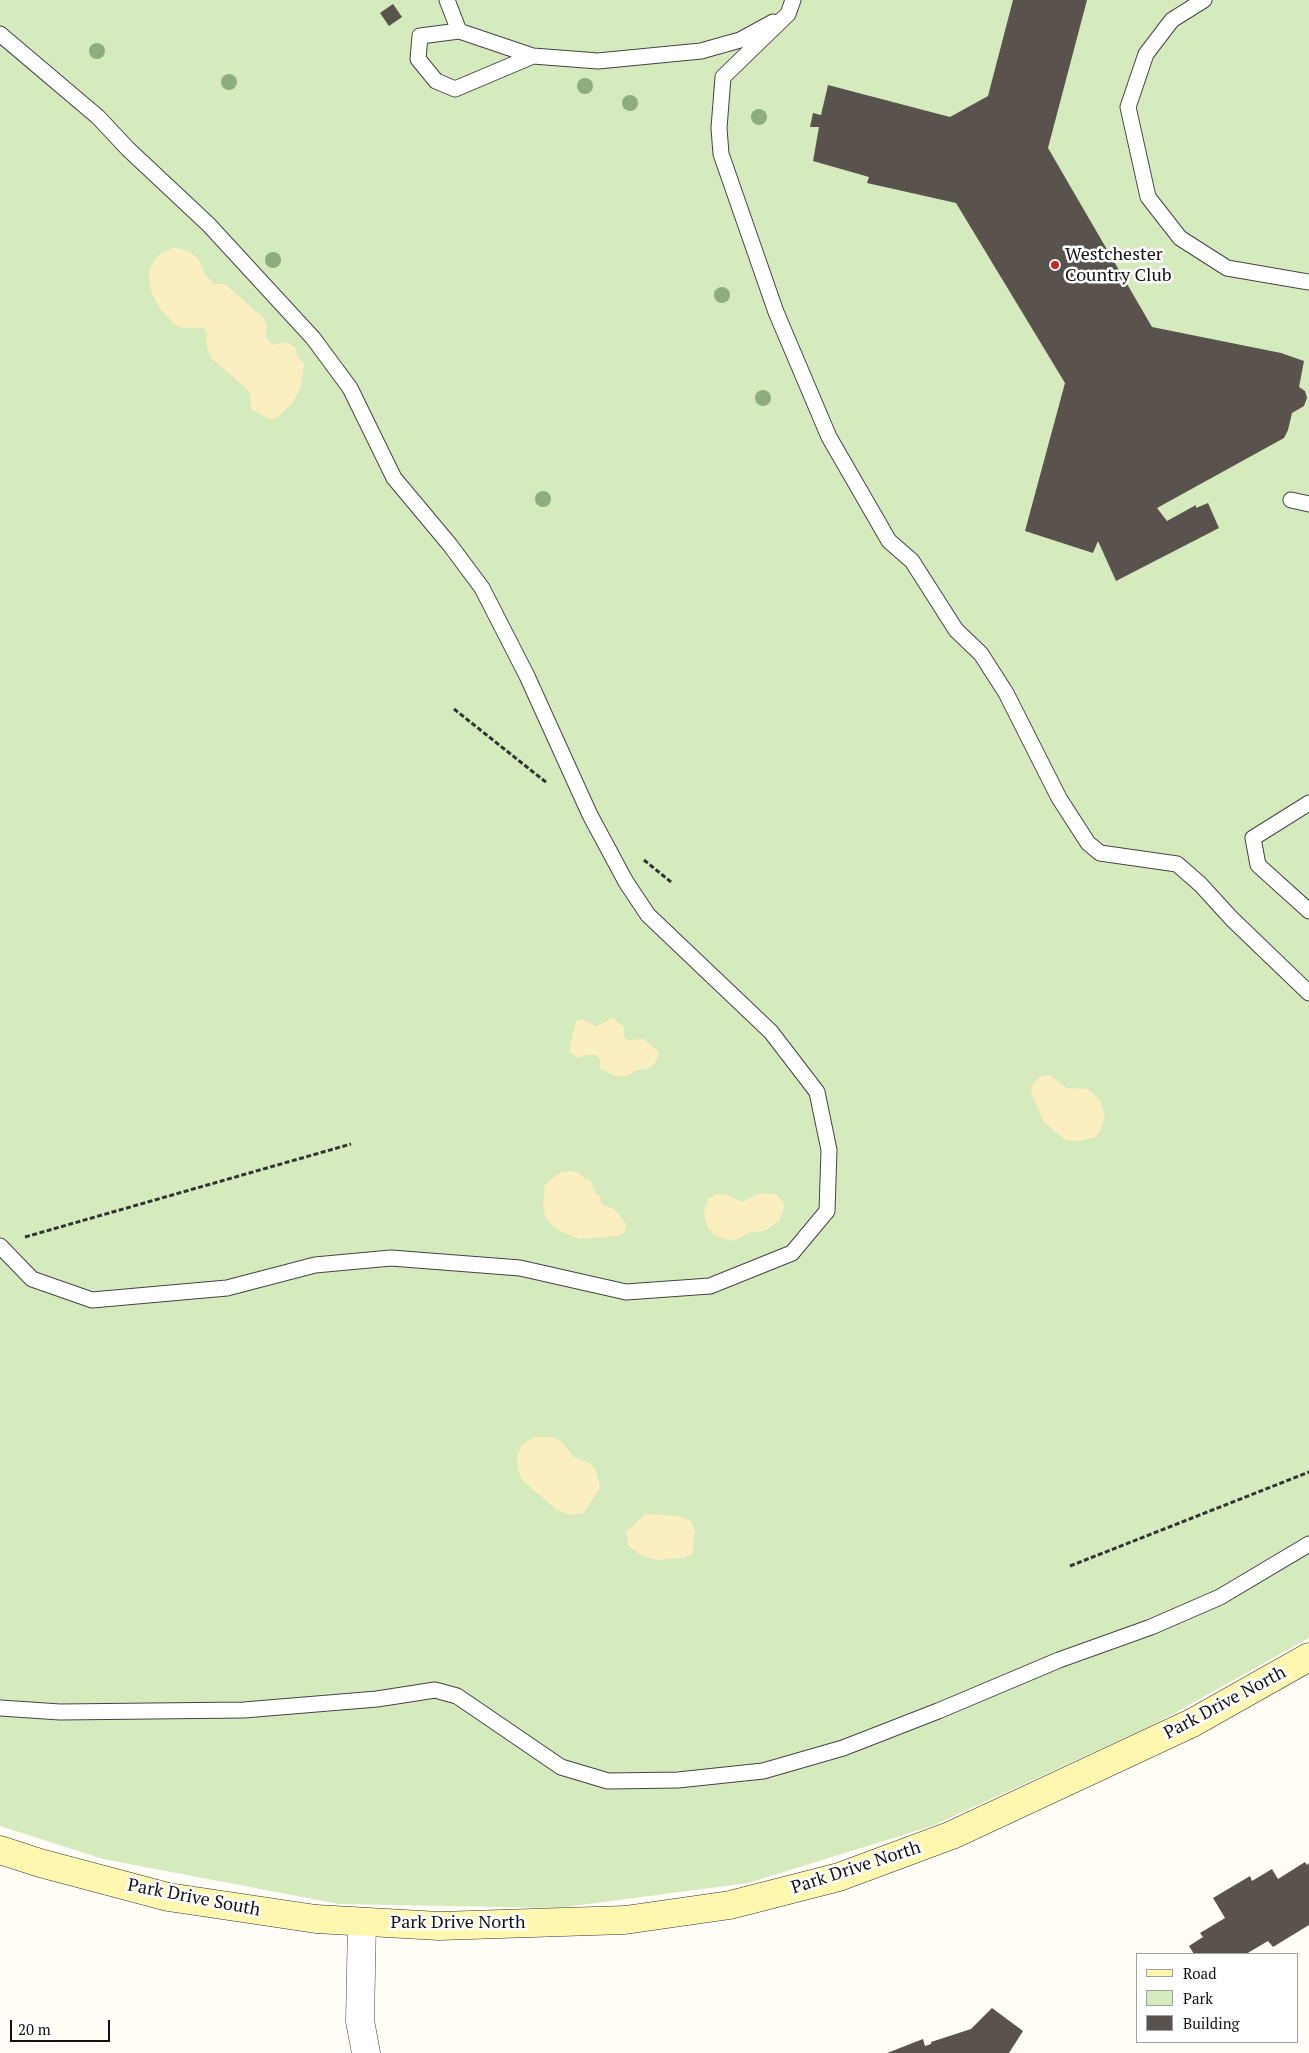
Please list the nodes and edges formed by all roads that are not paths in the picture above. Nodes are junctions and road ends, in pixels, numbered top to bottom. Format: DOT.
graph roads {
  1 [pos="446,0"];
  2 [pos="1204,0"];
  3 [pos="790,7"];
  4 [pos="459,31"];
  5 [pos="0,34"];
  6 [pos="533,56"];
  7 [pos="1309,282"];
  8 [pos="1292,500"];
  9 [pos="1309,504"];
  10 [pos="1309,803"];
  11 [pos="1309,911"];
  12 [pos="1309,993"];
  13 [pos="0,1246"];
  14 [pos="1309,1544"];
  15 [pos="1309,1657"];
  16 [pos="0,1708"];
  17 [pos="0,1850"];
  18 [pos="362,1922"];
  19 [pos="366,2053"];
  1 -- 4 [label="lane"];
  2 -- 7 [label="lane"];
  3 -- 6 [label="lane"];
  3 -- 12 [label="lane"];
  4 -- 6 [label="lane"];
  4 -- 6 [label="lane"];
  5 -- 13 [label="lane"];
  8 -- 9 [label="lane"];
  10 -- 11 [label="lane"];
  14 -- 16 [label="lane"];
  15 -- 18 [label="street, Park Drive North"];
  17 -- 18 [label="street, Park Drive South"];
  18 -- 19 [label="street"];
}
